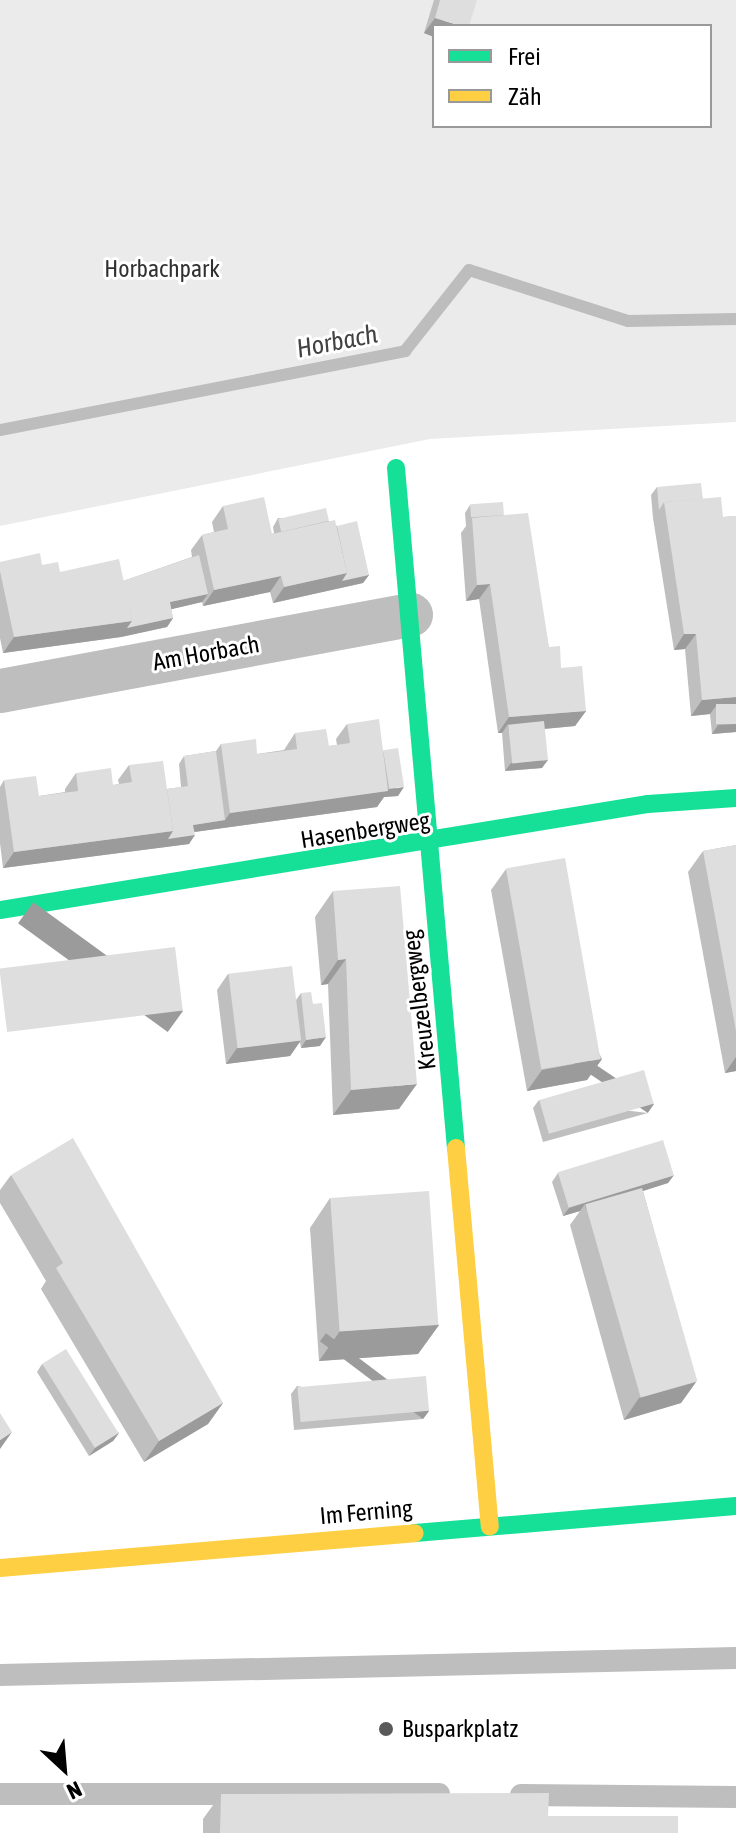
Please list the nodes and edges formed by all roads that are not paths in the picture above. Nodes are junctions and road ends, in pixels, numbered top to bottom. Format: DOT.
graph roads {
  1 [pos="396,468"];
  2 [pos="411,615"];
  3 [pos="0,691"];
  4 [pos="736,798"];
  5 [pos="425,845"];
  6 [pos="0,910"];
  7 [pos="736,1506"];
  8 [pos="490,1526"];
  9 [pos="0,1568"];
  10 [pos="736,1658"];
  11 [pos="0,1675"];
  12 [pos="0,1794"];
  13 [pos="469,1794"];
  14 [pos="500,1794"];
  15 [pos="736,1797"];
  1 -- 2 [label="street, Kreuzelbergweg"];
  2 -- 3 [label="street, Am Horbach"];
  2 -- 5 [label="street, Kreuzelbergweg"];
  4 -- 5 [label="street, Hasenbergweg"];
  5 -- 6 [label="street, Hasenbergweg"];
  5 -- 8 [label="street, Kreuzelbergweg"];
  7 -- 8 [label="street, Im Ferning"];
  8 -- 9 [label="street, Im Ferning"];
  10 -- 11 [label="lane"];
  12 -- 13 [label="lane"];
  14 -- 15 [label="lane"];
}
